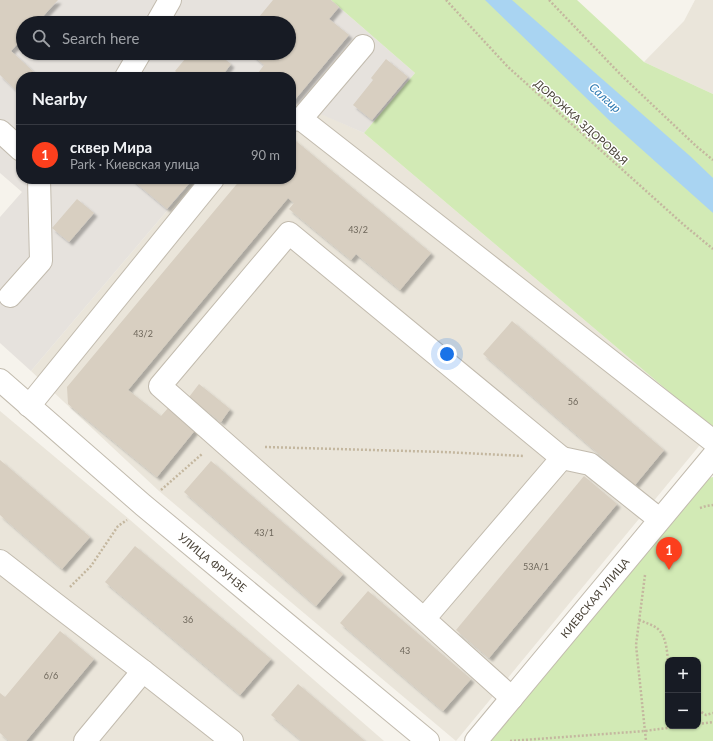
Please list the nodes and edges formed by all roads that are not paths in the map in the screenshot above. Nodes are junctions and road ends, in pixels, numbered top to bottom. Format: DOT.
graph roads {
  1 [pos="170,0"];
  2 [pos="161,16"];
  3 [pos="363,46"];
  4 [pos="136,60"];
  5 [pos="129,72"];
  6 [pos="296,120"];
  7 [pos="0,131"];
  8 [pos="16,145"];
  9 [pos="39,184"];
  10 [pos="209,184"];
  11 [pos="10,296"];
  12 [pos="0,380"];
  13 [pos="29,406"];
  14 [pos="713,441"];
  15 [pos="713,456"];
  16 [pos="562,458"];
  17 [pos="659,520"];
  18 [pos="0,561"];
  19 [pos="424,619"];
  20 [pos="143,671"];
  21 [pos="512,698"];
  22 [pos="85,741"];
  23 [pos="232,741"];
  24 [pos="428,741"];
  25 [pos="476,741"];
  1 -- 2 [label="street"];
  3 -- 6 [label="street"];
  4 -- 5 [label="street"];
  6 -- 14 [label="street"];
  7 -- 8 [label="street"];
  9 -- 11 [label="street"];
  10 -- 13 [label="street"];
  12 -- 13 [label="street, УЛИЦА ФРУНЗЕ"];
  13 -- 24 [label="street, УЛИЦА ФРУНЗЕ"];
  15 -- 17 [label="street, КИЕВСКАЯ УЛИЦА"];
  16 -- 17 [label="street"];
  16 -- 19 [label="street"];
  16 -- 19 [label="street"];
  17 -- 21 [label="street, КИЕВСКАЯ УЛИЦА"];
  18 -- 20 [label="street"];
  19 -- 21 [label="street"];
  20 -- 22 [label="street"];
  20 -- 23 [label="street"];
  21 -- 25 [label="street, КИЕВСКАЯ УЛИЦА"];
}
